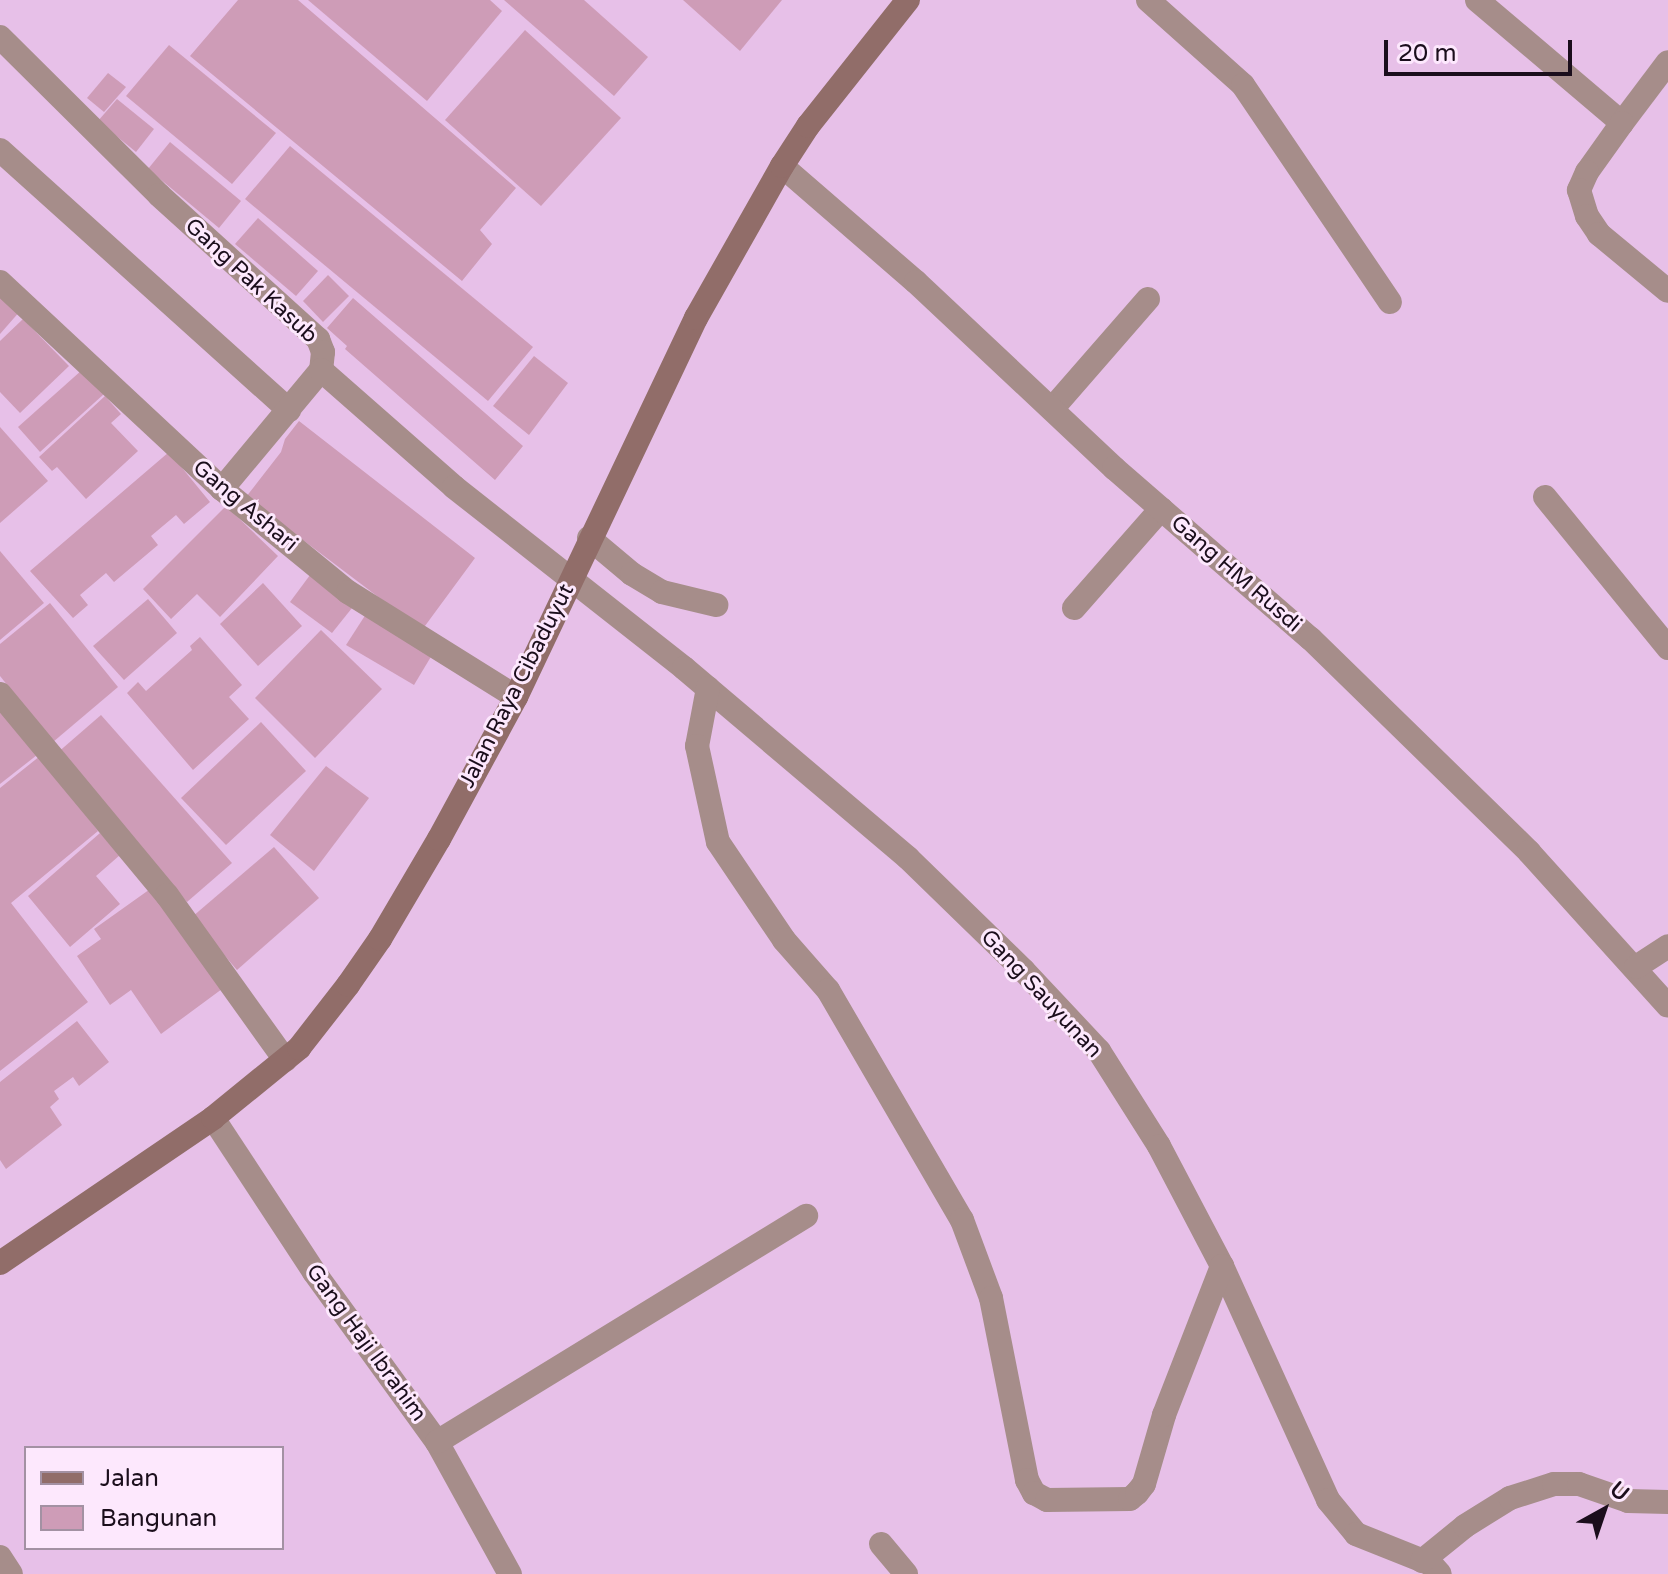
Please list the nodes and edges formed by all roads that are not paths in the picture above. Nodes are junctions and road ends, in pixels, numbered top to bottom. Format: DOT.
graph roads {
  1 [pos="908,0"];
  2 [pos="1148,0"];
  3 [pos="1477,0"];
  4 [pos="0,37"];
  5 [pos="1668,62"];
  6 [pos="1622,123"];
  7 [pos="0,150"];
  8 [pos="782,166"];
  9 [pos="0,282"];
  10 [pos="1668,291"];
  11 [pos="1148,299"];
  12 [pos="1390,302"];
  13 [pos="321,370"];
  14 [pos="1052,409"];
  15 [pos="289,410"];
  16 [pos="222,489"];
  17 [pos="1545,497"];
  18 [pos="1161,509"];
  19 [pos="589,538"];
  20 [pos="570,581"];
  21 [pos="716,605"];
  22 [pos="1074,608"];
  23 [pos="1668,648"];
  24 [pos="708,688"];
  25 [pos="0,694"];
  26 [pos="516,697"];
  27 [pos="1668,946"];
  28 [pos="1636,967"];
  29 [pos="1668,1006"];
  30 [pos="285,1060"];
  31 [pos="213,1118"];
  32 [pos="806,1216"];
  33 [pos="0,1263"];
  34 [pos="1222,1266"];
  35 [pos="437,1442"];
  36 [pos="1668,1502"];
  37 [pos="881,1544"];
  38 [pos="0,1557"];
  39 [pos="1431,1567"];
  40 [pos="11,1574"];
  41 [pos="510,1574"];
  42 [pos="906,1574"];
  1 -- 8 [label="main road, Jalan Raya Cibaduyut"];
  2 -- 12 [label="street"];
  3 -- 6 [label="street"];
  4 -- 13 [label="street, Gang Pak Kasub"];
  5 -- 6 [label="street"];
  6 -- 10 [label="street"];
  7 -- 15 [label="street"];
  8 -- 14 [label="street, Gang HM Rusdi"];
  8 -- 19 [label="main road, Jalan Raya Cibaduyut"];
  9 -- 16 [label="street, Gang Ashari"];
  11 -- 14 [label="street"];
  13 -- 15 [label="street"];
  13 -- 20 [label="street, Gang Pak Kasub"];
  14 -- 18 [label="street, Gang HM Rusdi"];
  15 -- 16 [label="street"];
  16 -- 26 [label="street, Gang Ashari"];
  17 -- 23 [label="street"];
  18 -- 22 [label="street"];
  18 -- 28 [label="street, Gang HM Rusdi"];
  19 -- 20 [label="main road, Jalan Raya Cibaduyut"];
  19 -- 21 [label="street"];
  20 -- 24 [label="street, Gang Sauyunan"];
  20 -- 26 [label="main road, Jalan Raya Cibaduyut"];
  24 -- 34 [label="street, Gang Sauyunan"];
  24 -- 34 [label="street"];
  25 -- 30 [label="street"];
  26 -- 30 [label="main road, Jalan Raya Cibaduyut"];
  27 -- 28 [label="street"];
  28 -- 29 [label="street, Gang HM Rusdi"];
  30 -- 31 [label="main road, Jalan Raya Cibaduyut"];
  31 -- 33 [label="main road, Jalan Raya Cibaduyut"];
  31 -- 35 [label="street, Gang Haji Ibrahim"];
  32 -- 35 [label="street"];
  34 -- 39 [label="street, Gang Sauyunan"];
  35 -- 41 [label="street, Gang Haji Ibrahim"];
  36 -- 39 [label="street"];
  37 -- 42 [label="street"];
  38 -- 40 [label="street"];
}
